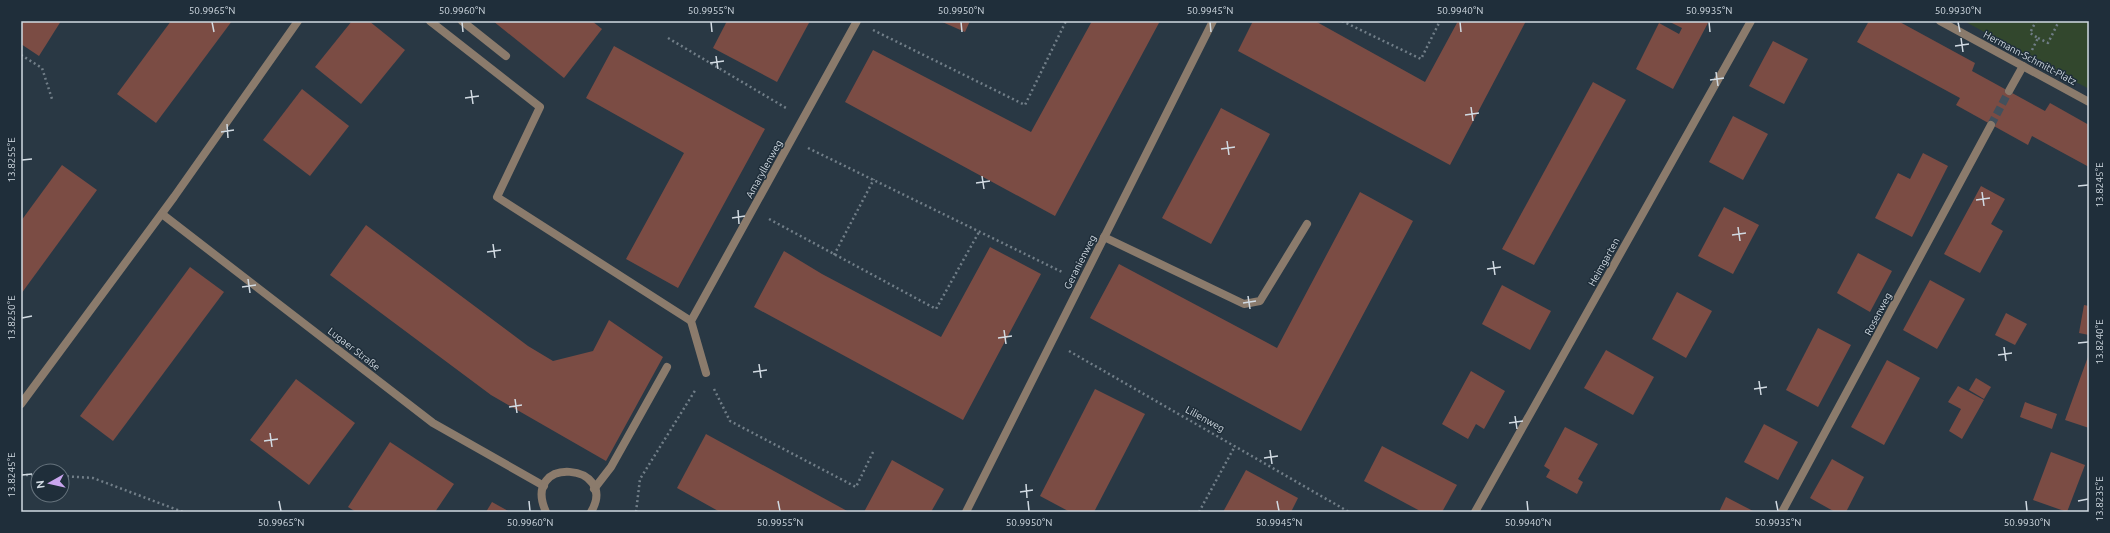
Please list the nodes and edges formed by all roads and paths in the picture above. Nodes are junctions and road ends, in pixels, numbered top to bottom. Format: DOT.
graph roads {
  1 [pos="298,21"];
  2 [pos="430,21"];
  3 [pos="462,21"];
  4 [pos="1066,21"];
  5 [pos="1213,21"];
  6 [pos="1342,21"];
  7 [pos="1440,21"];
  8 [pos="1751,21"];
  9 [pos="1940,21"];
  10 [pos="2036,21"];
  11 [pos="2058,21"];
  12 [pos="857,22"];
  13 [pos="668,38"];
  14 [pos="2038,38"];
  15 [pos="21,55"];
  16 [pos="506,56"];
  17 [pos="2023,66"];
  18 [pos="2009,91"];
  19 [pos="52,99"];
  20 [pos="2089,102"];
  21 [pos="803,118"];
  22 [pos="1991,125"];
  23 [pos="791,140"];
  24 [pos="874,179"];
  25 [pos="753,210"];
  26 [pos="162,214"];
  27 [pos="1307,224"];
  28 [pos="979,232"];
  29 [pos="1104,237"];
  30 [pos="834,255"];
  31 [pos="1082,281"];
  32 [pos="691,321"];
  33 [pos="1052,340"];
  34 [pos="667,367"];
  35 [pos="706,373"];
  36 [pos="21,404"];
  37 [pos="1235,446"];
  38 [pos="874,450"];
  39 [pos="70,477"];
  40 [pos="544,486"];
  41 [pos="594,489"];
  42 [pos="183,512"];
  43 [pos="546,512"];
  44 [pos="591,512"];
  45 [pos="636,512"];
  46 [pos="966,512"];
  47 [pos="1199,512"];
  48 [pos="1350,512"];
  49 [pos="1475,512"];
  50 [pos="1782,512"];
  1 -- 26 [label="street"];
  2 -- 32 [label="street"];
  3 -- 16 [label="street"];
  4 -- 12 [label="path"];
  5 -- 29 [label="street, Geranienweg"];
  6 -- 7 [label="path"];
  8 -- 49 [label="street, Heimgarten"];
  9 -- 17 [label="street, Hermann-Schmitt-Platz"];
  10 -- 14 [label="path"];
  11 -- 14 [label="path"];
  12 -- 21 [label="street, Amaryllenweg"];
  13 -- 21 [label="path"];
  14 -- 17 [label="path"];
  15 -- 19 [label="path"];
  17 -- 18 [label="street"];
  17 -- 20 [label="street, Hermann-Schmitt-Platz"];
  21 -- 23 [label="street, Amaryllenweg"];
  22 -- 50 [label="street, Rosenweg"];
  23 -- 24 [label="path"];
  23 -- 25 [label="street, Amaryllenweg"];
  24 -- 28 [label="path"];
  24 -- 30 [label="path"];
  25 -- 30 [label="path"];
  25 -- 32 [label="street, Amaryllenweg"];
  26 -- 36 [label="street"];
  26 -- 40 [label="street, Lugaer Straße"];
  27 -- 29 [label="street"];
  28 -- 30 [label="path"];
  28 -- 31 [label="path"];
  29 -- 31 [label="street, Geranienweg"];
  31 -- 33 [label="street, Geranienweg"];
  32 -- 35 [label="street"];
  33 -- 37 [label="path, Lilienweg"];
  33 -- 46 [label="street, Geranienweg"];
  34 -- 41 [label="street"];
  35 -- 38 [label="path"];
  35 -- 45 [label="path"];
  37 -- 47 [label="path"];
  37 -- 48 [label="path, Lilienweg"];
  39 -- 42 [label="path"];
  40 -- 41 [label="street"];
  40 -- 43 [label="street"];
  41 -- 44 [label="street"];
}
